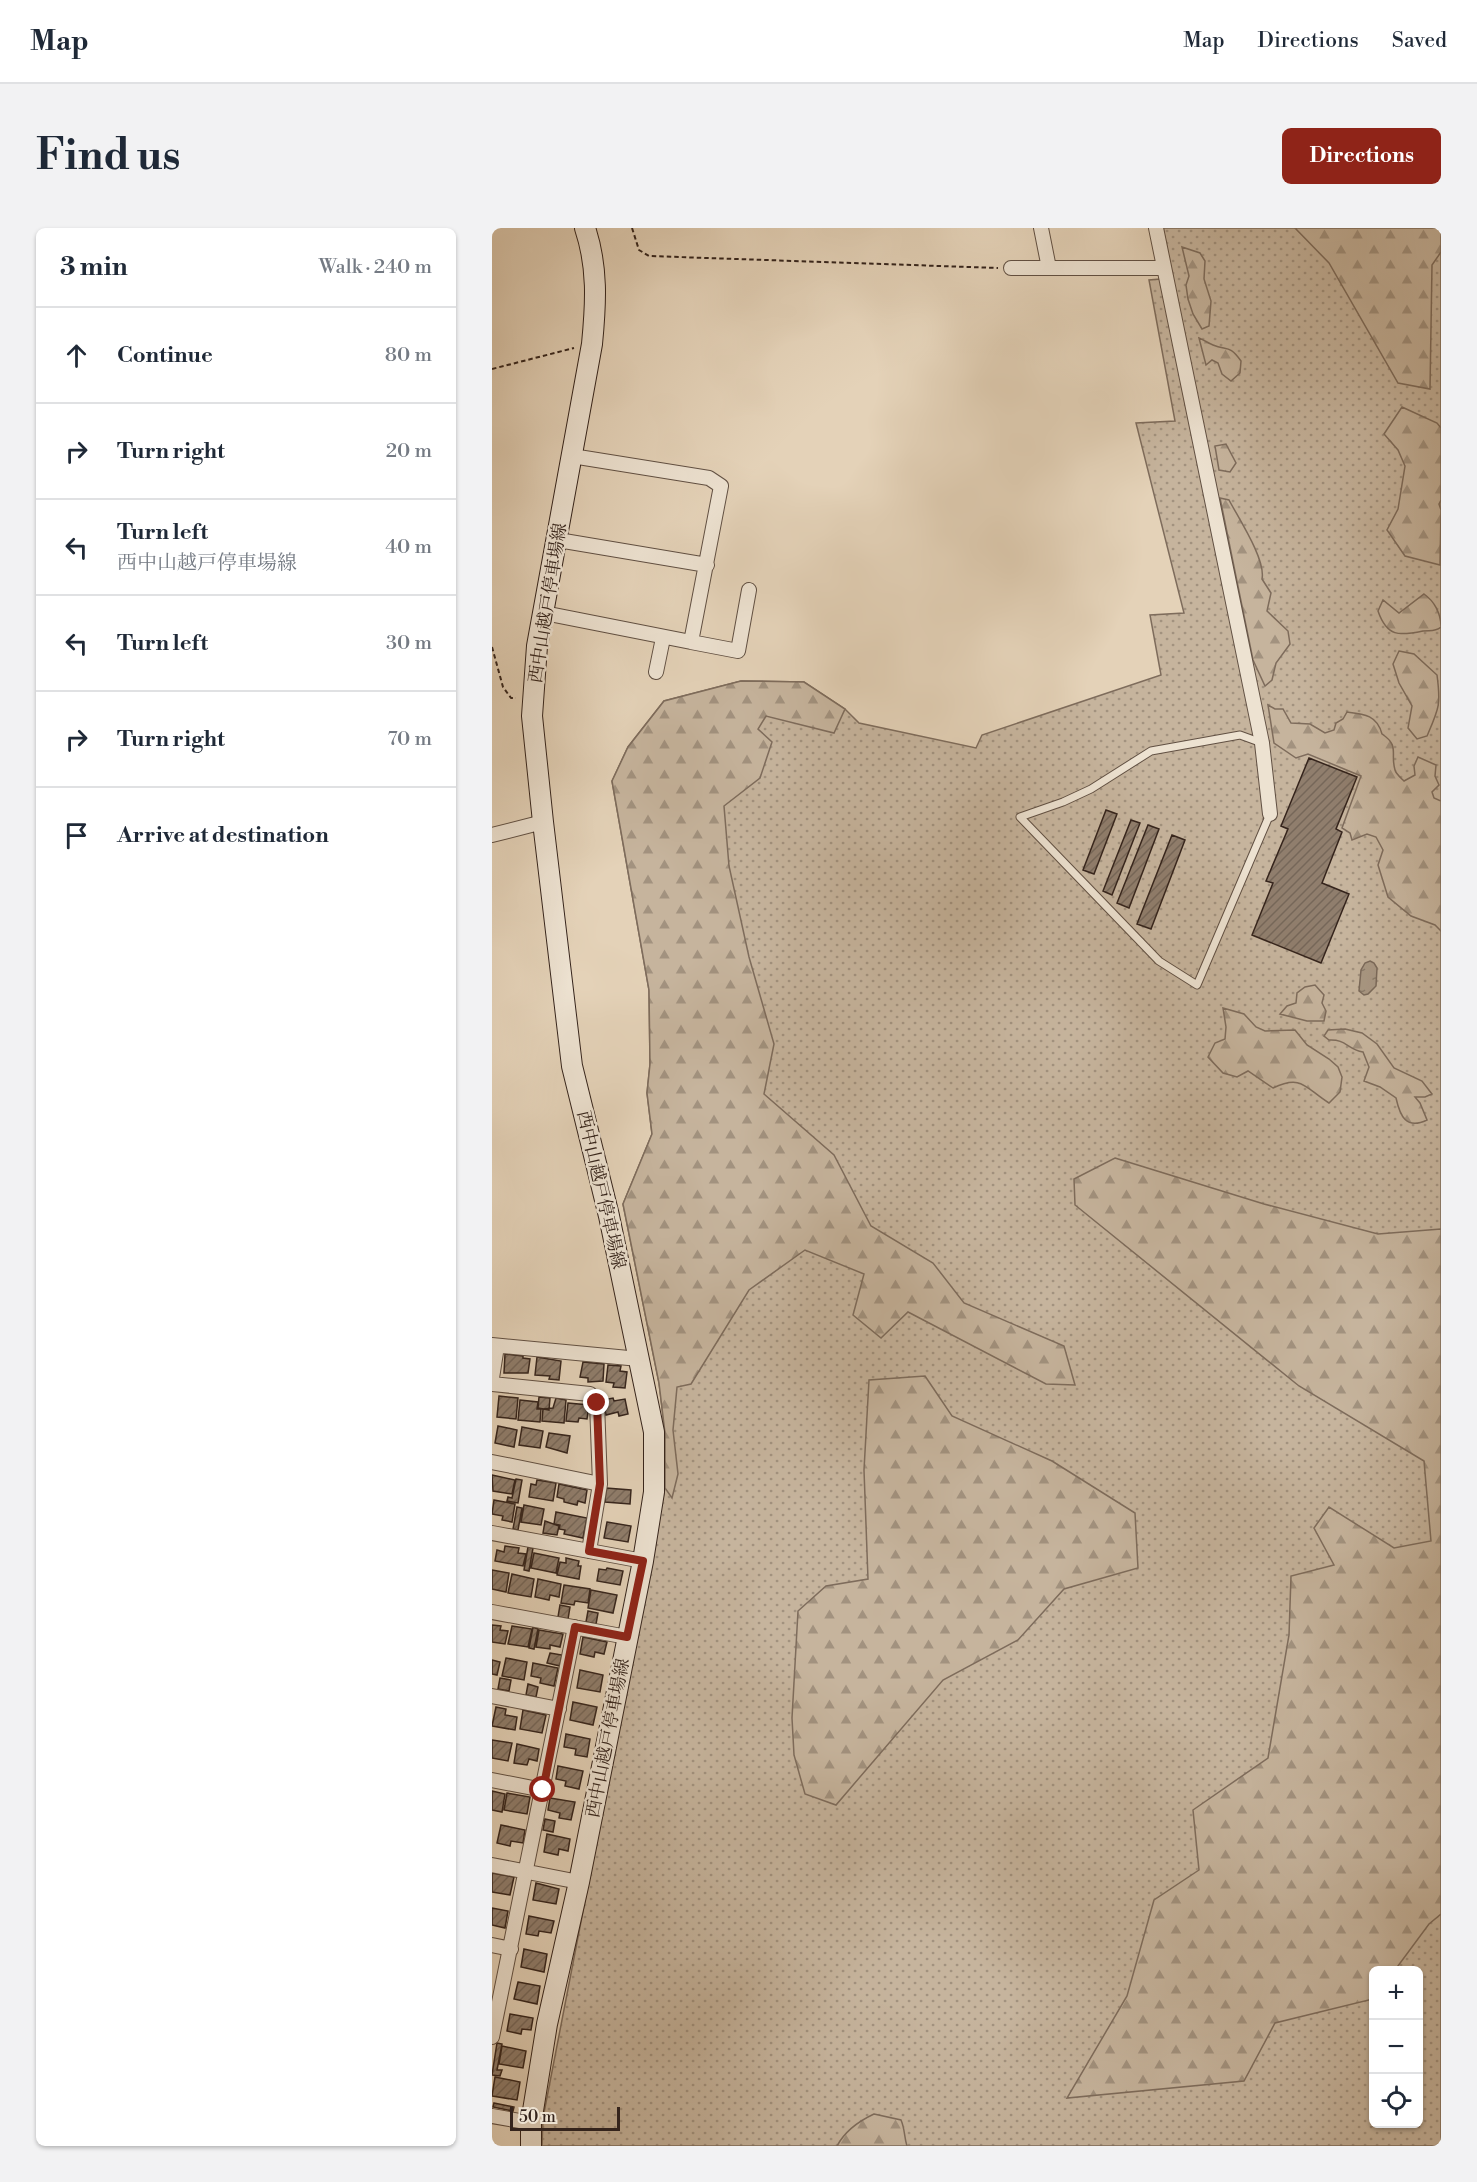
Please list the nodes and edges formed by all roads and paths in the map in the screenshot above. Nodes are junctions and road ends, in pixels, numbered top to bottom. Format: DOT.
graph roads {
  1 [pos="585,228"];
  2 [pos="632,228"];
  3 [pos="1041,228"];
  4 [pos="1156,228"];
  5 [pos="1011,268"];
  6 [pos="1049,268"];
  7 [pos="1164,268"];
  8 [pos="592,344"];
  9 [pos="492,369"];
  10 [pos="572,456"];
  11 [pos="558,540"];
  12 [pos="707,565"];
  13 [pos="748,590"];
  14 [pos="544,613"];
  15 [pos="663,638"];
  16 [pos="691,642"];
  17 [pos="492,647"];
  18 [pos="656,672"];
  19 [pos="533,701"];
  20 [pos="1262,743"];
  21 [pos="1270,814"];
  22 [pos="543,822"];
  23 [pos="492,835"];
  24 [pos="494,1345"];
  25 [pos="639,1359"];
  26 [pos="492,1378"];
  27 [pos="492,1384"];
  28 [pos="492,1462"];
  29 [pos="600,1484"];
  30 [pos="492,1533"];
  31 [pos="589,1551"];
  32 [pos="643,1561"];
  33 [pos="492,1612"];
  34 [pos="575,1627"];
  35 [pos="627,1637"];
  36 [pos="492,1696"];
  37 [pos="559,1709"];
  38 [pos="492,1780"];
  39 [pos="543,1790"];
  40 [pos="492,1865"];
  41 [pos="527,1872"];
  42 [pos="579,1882"];
  43 [pos="492,1945"];
  44 [pos="511,1949"];
  45 [pos="492,2033"];
  46 [pos="492,2116"];
  47 [pos="531,2123"];
  48 [pos="531,2146"];
  1 -- 8 [label="main road, 西中山越戸停車場線"];
  2 -- 5 [label="path"];
  3 -- 6 [label="street"];
  4 -- 7 [label="street"];
  5 -- 6 [label="street"];
  6 -- 7 [label="street"];
  7 -- 20 [label="street"];
  8 -- 9 [label="path"];
  8 -- 10 [label="main road, 西中山越戸停車場線"];
  10 -- 11 [label="main road, 西中山越戸停車場線"];
  10 -- 12 [label="street"];
  11 -- 12 [label="street"];
  11 -- 14 [label="main road, 西中山越戸停車場線"];
  12 -- 16 [label="street"];
  13 -- 16 [label="street"];
  14 -- 15 [label="street"];
  14 -- 19 [label="main road, 西中山越戸停車場線"];
  15 -- 16 [label="street"];
  15 -- 18 [label="street"];
  17 -- 19 [label="path"];
  19 -- 22 [label="main road, 西中山越戸停車場線"];
  20 -- 21 [label="street"];
  20 -- 21 [label="lane"];
  22 -- 23 [label="street"];
  22 -- 25 [label="main road, 西中山越戸停車場線"];
  24 -- 25 [label="street"];
  24 -- 26 [label="street"];
  25 -- 32 [label="main road, 西中山越戸停車場線"];
  27 -- 29 [label="street"];
  28 -- 29 [label="street"];
  29 -- 31 [label="street"];
  30 -- 31 [label="street"];
  31 -- 32 [label="street"];
  32 -- 35 [label="main road, 西中山越戸停車場線"];
  33 -- 34 [label="street"];
  34 -- 35 [label="street"];
  34 -- 37 [label="street"];
  35 -- 42 [label="main road, 西中山越戸停車場線"];
  36 -- 37 [label="street"];
  37 -- 39 [label="street"];
  38 -- 39 [label="street"];
  39 -- 41 [label="street"];
  40 -- 41 [label="street"];
  41 -- 42 [label="street"];
  41 -- 44 [label="street"];
  42 -- 47 [label="main road, 西中山越戸停車場線"];
  43 -- 44 [label="street"];
  44 -- 45 [label="street"];
  46 -- 47 [label="street"];
  47 -- 48 [label="main road, 西中山越戸停車場線"];
}
